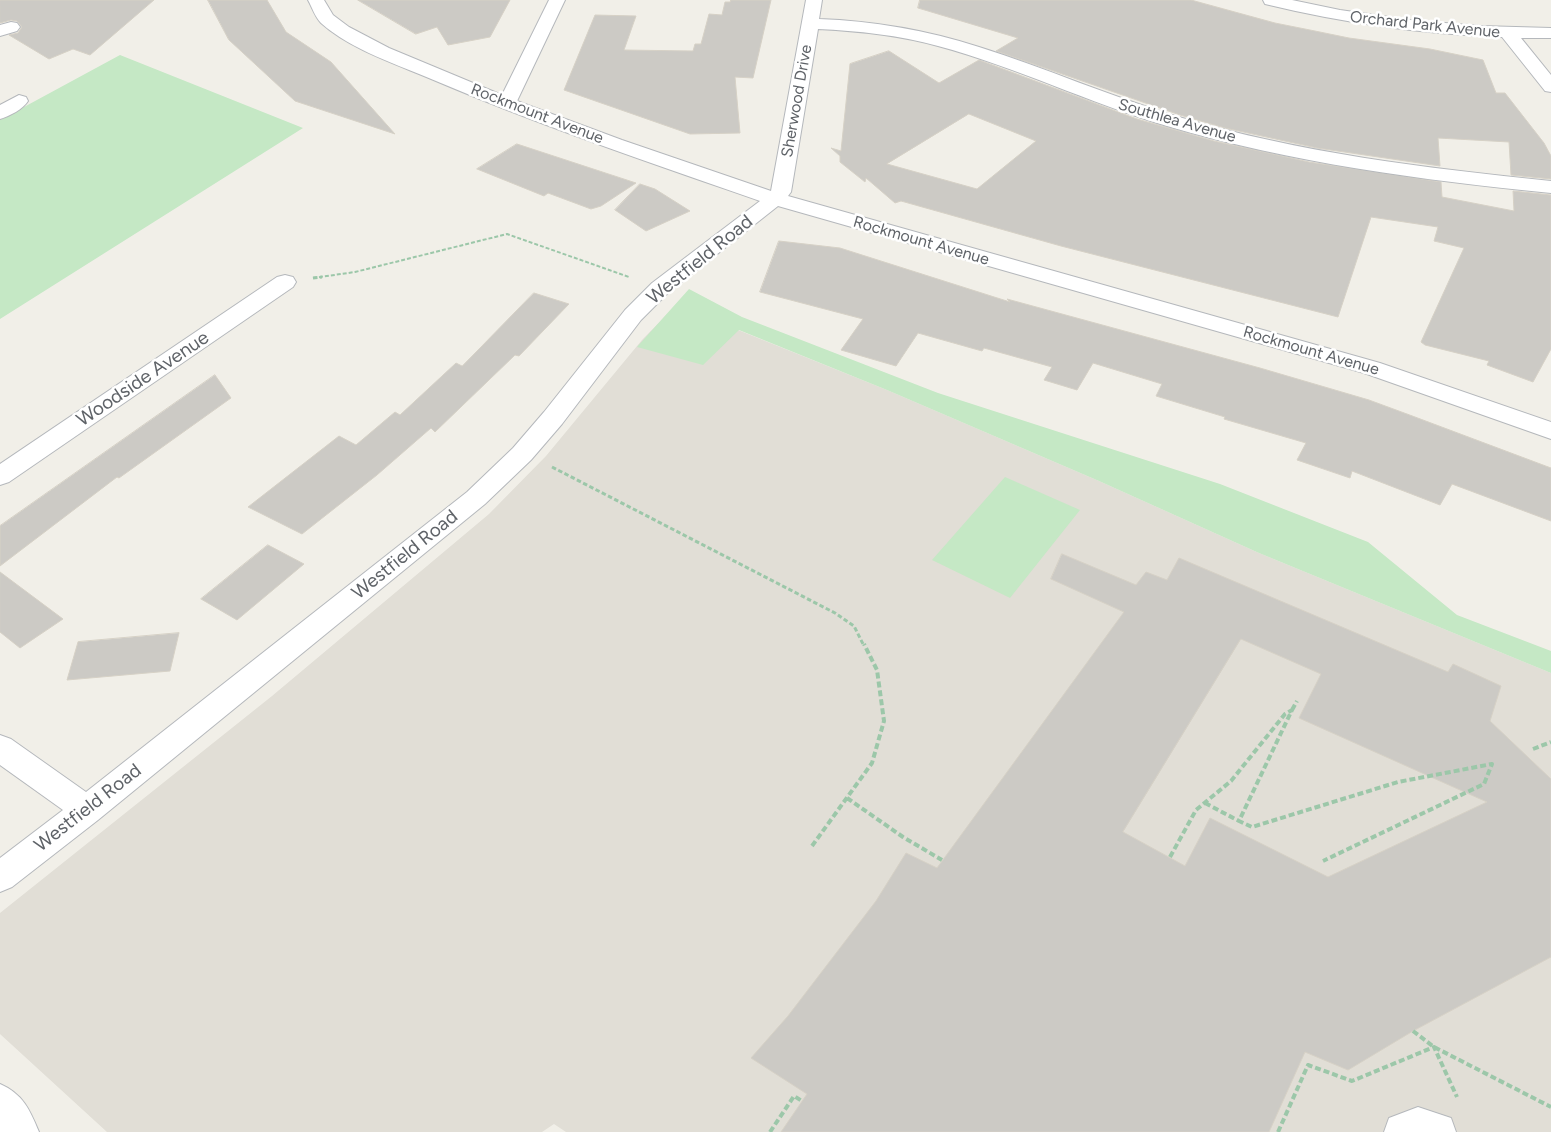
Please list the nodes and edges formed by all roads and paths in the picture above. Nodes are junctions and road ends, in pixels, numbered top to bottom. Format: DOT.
graph roads {
  1 [pos="316,0"];
  2 [pos="557,0"];
  3 [pos="814,0"];
  4 [pos="1276,1"];
  5 [pos="810,24"];
  6 [pos="1508,33"];
  7 [pos="1551,33"];
  8 [pos="1551,45"];
  9 [pos="1551,87"];
  10 [pos="19,101"];
  11 [pos="507,104"];
  12 [pos="0,113"];
  13 [pos="1551,187"];
  14 [pos="775,199"];
  15 [pos="285,282"];
  16 [pos="660,288"];
  17 [pos="1551,431"];
  18 [pos="522,454"];
  19 [pos="0,476"];
  20 [pos="1297,701"];
  21 [pos="1292,710"];
  22 [pos="1551,742"];
  23 [pos="0,748"];
  24 [pos="1533,749"];
  25 [pos="847,798"];
  26 [pos="1205,803"];
  27 [pos="86,810"];
  28 [pos="1239,821"];
  29 [pos="812,846"];
  30 [pos="1170,857"];
  31 [pos="942,860"];
  32 [pos="1323,861"];
  33 [pos="0,877"];
  34 [pos="1413,1031"];
  35 [pos="1434,1046"];
  36 [pos="802,1101"];
  37 [pos="0,1103"];
  38 [pos="1551,1107"];
  39 [pos="1449,1119"];
  40 [pos="20,1132"];
  41 [pos="770,1132"];
  42 [pos="1278,1132"];
  43 [pos="1403,1132"];
  1 -- 11 [label="street, Rockmount Avenue"];
  2 -- 11 [label="street"];
  3 -- 5 [label="street, Sherwood Drive"];
  4 -- 6 [label="street, Orchard Park Avenue"];
  5 -- 13 [label="street, Southlea Avenue"];
  5 -- 14 [label="street, Sherwood Drive"];
  6 -- 7 [label="street, Orchard Park Avenue"];
  6 -- 8 [label="street"];
  6 -- 9 [label="street"];
  10 -- 12 [label="street"];
  11 -- 14 [label="street, Rockmount Avenue"];
  14 -- 16 [label="street, Westfield Road"];
  14 -- 17 [label="street, Rockmount Avenue"];
  15 -- 16 [label="path"];
  15 -- 19 [label="street, Woodside Avenue"];
  16 -- 18 [label="street, Westfield Road"];
  18 -- 25 [label="path"];
  18 -- 27 [label="street, Westfield Road"];
  20 -- 21 [label="path"];
  21 -- 26 [label="path"];
  21 -- 28 [label="path"];
  22 -- 24 [label="path"];
  23 -- 27 [label="street"];
  25 -- 29 [label="path"];
  25 -- 31 [label="path"];
  26 -- 28 [label="path"];
  26 -- 30 [label="path"];
  27 -- 33 [label="street, Westfield Road"];
  28 -- 32 [label="path"];
  34 -- 35 [label="path"];
  35 -- 38 [label="path"];
  35 -- 39 [label="path"];
  35 -- 42 [label="path"];
  36 -- 41 [label="path"];
  37 -- 40 [label="street"];
  39 -- 43 [label="street"];
}
